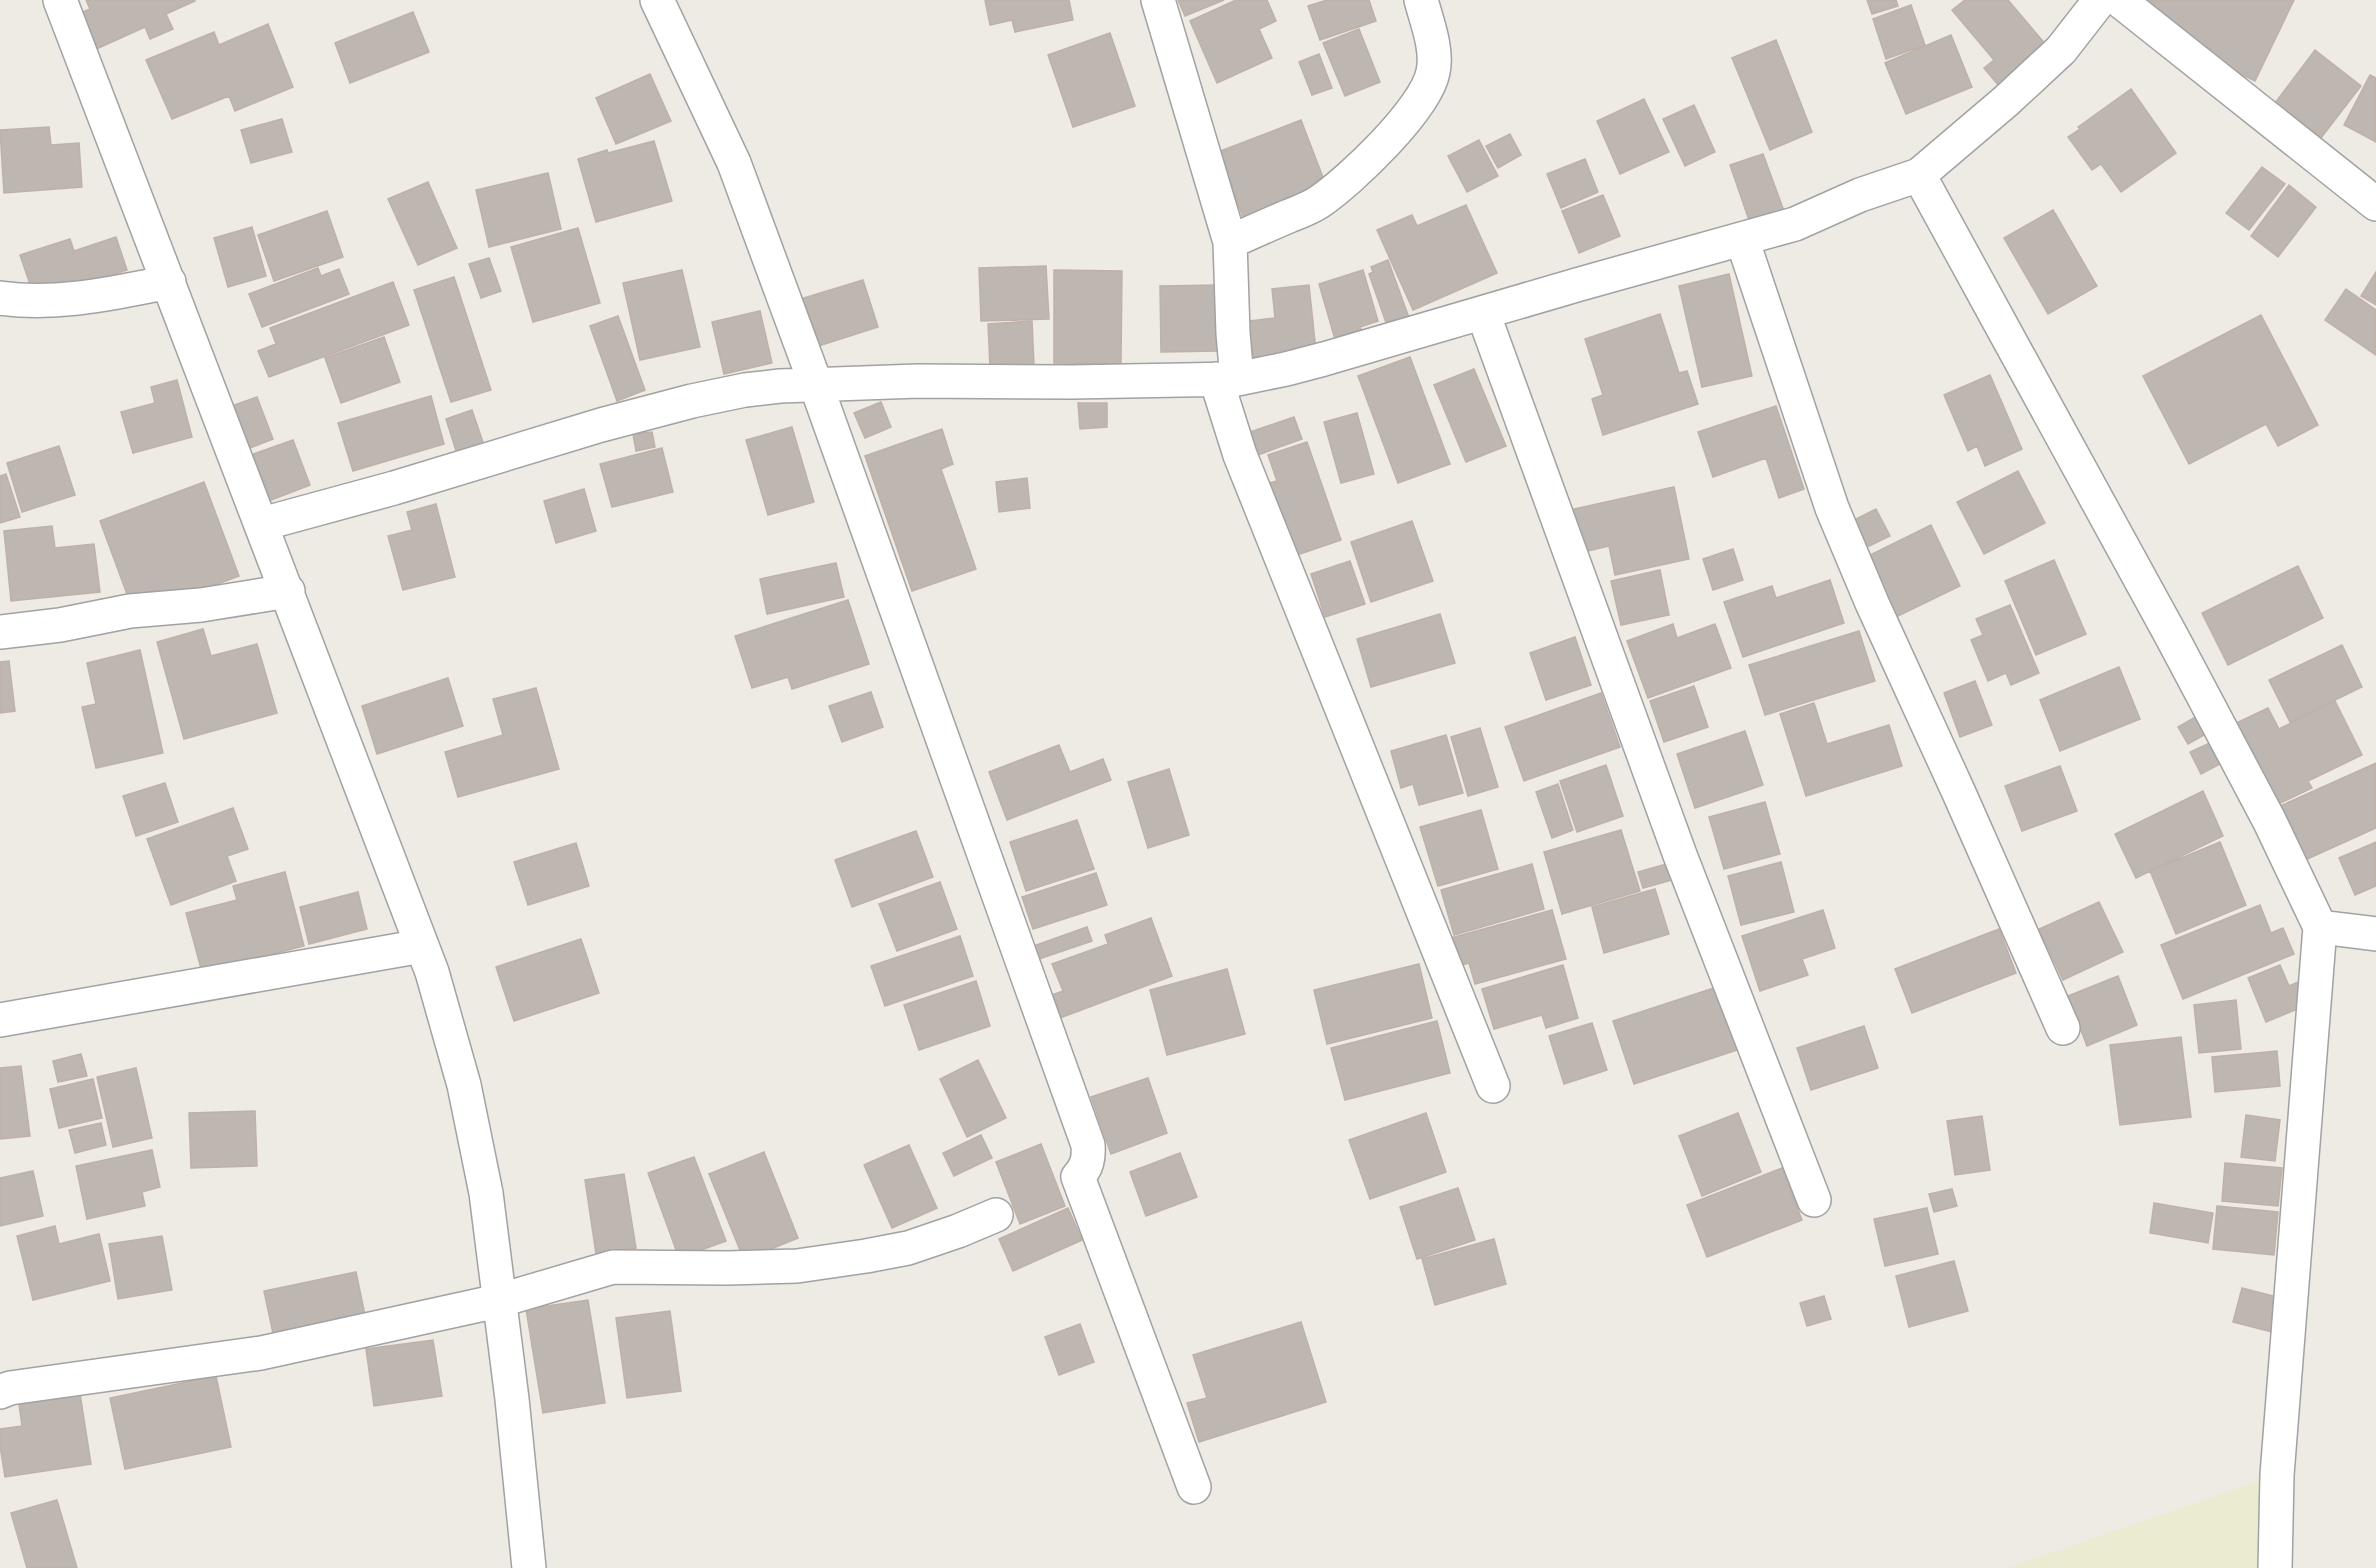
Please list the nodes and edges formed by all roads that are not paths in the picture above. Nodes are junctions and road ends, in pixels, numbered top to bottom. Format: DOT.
graph roads {
  1 [pos="60,0"];
  2 [pos="657,0"];
  3 [pos="1158,0"];
  4 [pos="1421,0"];
  5 [pos="2100,0"];
  6 [pos="2119,0"];
  7 [pos="1919,175"];
  8 [pos="2376,204"];
  9 [pos="1742,239"];
  10 [pos="1230,242"];
  11 [pos="169,282"];
  12 [pos="0,298"];
  13 [pos="1483,313"];
  14 [pos="1226,379"];
  15 [pos="816,385"];
  16 [pos="262,524"];
  17 [pos="288,591"];
  18 [pos="0,632"];
  19 [pos="2320,927"];
  20 [pos="2376,934"];
  21 [pos="422,946"];
  22 [pos="0,1020"];
  23 [pos="2063,1028"];
  24 [pos="1493,1086"];
  25 [pos="1814,1200"];
  26 [pos="996,1215"];
  27 [pos="498,1301"];
  28 [pos="0,1392"];
  29 [pos="1194,1487"];
  30 [pos="529,1568"];
  31 [pos="2274,1568"];
  1 -- 11 [label="street"];
  2 -- 15 [label="street"];
  3 -- 10 [label="street"];
  4 -- 10 [label="street"];
  5 -- 7 [label="street"];
  6 -- 8 [label="street"];
  7 -- 9 [label="street"];
  7 -- 19 [label="street"];
  9 -- 13 [label="street"];
  9 -- 23 [label="street"];
  10 -- 14 [label="street"];
  11 -- 12 [label="street"];
  11 -- 16 [label="street"];
  13 -- 14 [label="street"];
  13 -- 25 [label="street"];
  14 -- 15 [label="street"];
  14 -- 24 [label="street"];
  15 -- 16 [label="street"];
  15 -- 29 [label="street"];
  16 -- 17 [label="street"];
  17 -- 18 [label="street"];
  17 -- 21 [label="street"];
  19 -- 20 [label="street"];
  19 -- 31 [label="street"];
  21 -- 22 [label="street"];
  21 -- 27 [label="street"];
  26 -- 27 [label="street"];
  27 -- 28 [label="street"];
  27 -- 30 [label="street"];
}
